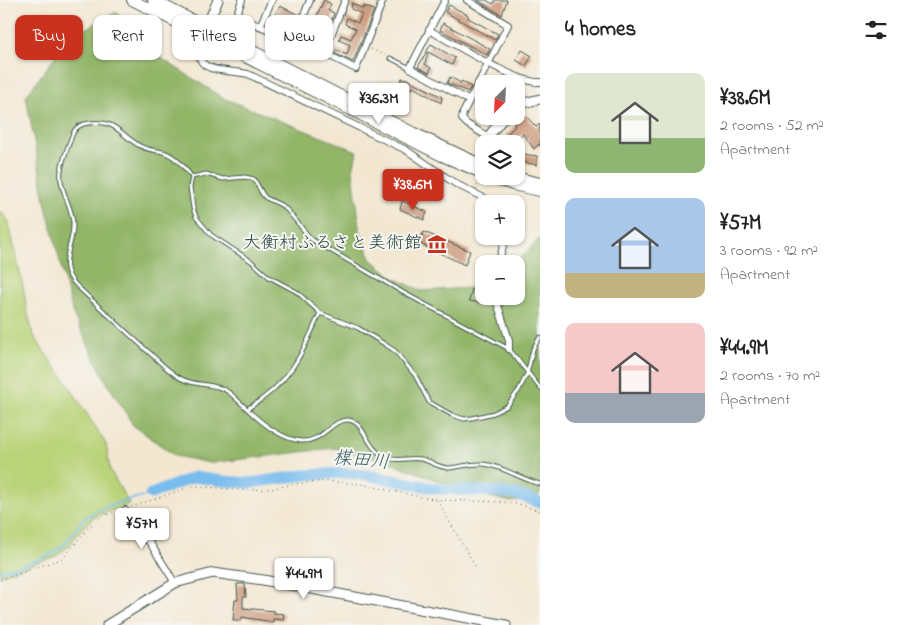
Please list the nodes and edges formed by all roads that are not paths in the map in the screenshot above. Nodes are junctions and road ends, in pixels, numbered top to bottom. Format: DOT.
graph roads {
  1 [pos="132,0"];
  2 [pos="153,0"];
  3 [pos="218,0"];
  4 [pos="242,0"];
  5 [pos="272,0"];
  6 [pos="310,0"];
  7 [pos="346,0"];
  8 [pos="383,0"];
  9 [pos="445,0"];
  10 [pos="467,0"];
  11 [pos="178,15"];
  12 [pos="212,15"];
  13 [pos="304,15"];
  14 [pos="172,17"];
  15 [pos="260,26"];
  16 [pos="265,28"];
  17 [pos="429,30"];
  18 [pos="333,31"];
  19 [pos="255,55"];
  20 [pos="255,57"];
  21 [pos="333,58"];
  22 [pos="390,58"];
  23 [pos="200,60"];
  24 [pos="489,63"];
  25 [pos="410,68"];
  26 [pos="540,82"];
  27 [pos="540,99"];
  28 [pos="468,100"];
  29 [pos="525,103"];
  30 [pos="498,125"];
  31 [pos="485,135"];
  32 [pos="490,135"];
  33 [pos="475,163"];
  34 [pos="475,170"];
  35 [pos="192,177"];
  36 [pos="525,179"];
  37 [pos="540,183"];
  38 [pos="513,185"];
  39 [pos="540,191"];
  40 [pos="478,195"];
  41 [pos="498,305"];
  42 [pos="320,313"];
  43 [pos="540,337"];
  44 [pos="509,349"];
  45 [pos="528,374"];
  46 [pos="540,388"];
  47 [pos="247,409"];
  48 [pos="540,484"];
  49 [pos="125,510"];
  50 [pos="175,583"];
  51 [pos="107,625"];
  52 [pos="506,625"];
  1 -- 14 [label="main road"];
  2 -- 11 [label="main road"];
  3 -- 12 [label="street"];
  4 -- 15 [label="street"];
  5 -- 15 [label="street"];
  6 -- 13 [label="street"];
  7 -- 18 [label="street"];
  8 -- 21 [label="street"];
  9 -- 17 [label="street"];
  10 -- 24 [label="street"];
  15 -- 16 [label="street"];
  17 -- 24 [label="street"];
  17 -- 25 [label="street"];
  19 -- 33 [label="main road"];
  20 -- 34 [label="main road"];
  22 -- 25 [label="lane"];
  23 -- 40 [label="street"];
  24 -- 26 [label="street"];
  24 -- 28 [label="street"];
  25 -- 28 [label="street"];
  27 -- 29 [label="street"];
  28 -- 31 [label="street"];
  30 -- 32 [label="street"];
  35 -- 42 [label="lane"];
  35 -- 44 [label="lane"];
  35 -- 47 [label="lane"];
  36 -- 37 [label="main road"];
  38 -- 39 [label="main road"];
  41 -- 44 [label="street"];
  42 -- 45 [label="lane"];
  42 -- 47 [label="lane"];
  43 -- 45 [label="lane"];
  44 -- 45 [label="lane"];
  45 -- 46 [label="lane"];
  47 -- 48 [label="lane"];
  49 -- 50 [label="street"];
  50 -- 51 [label="street"];
  50 -- 52 [label="street"];
}
